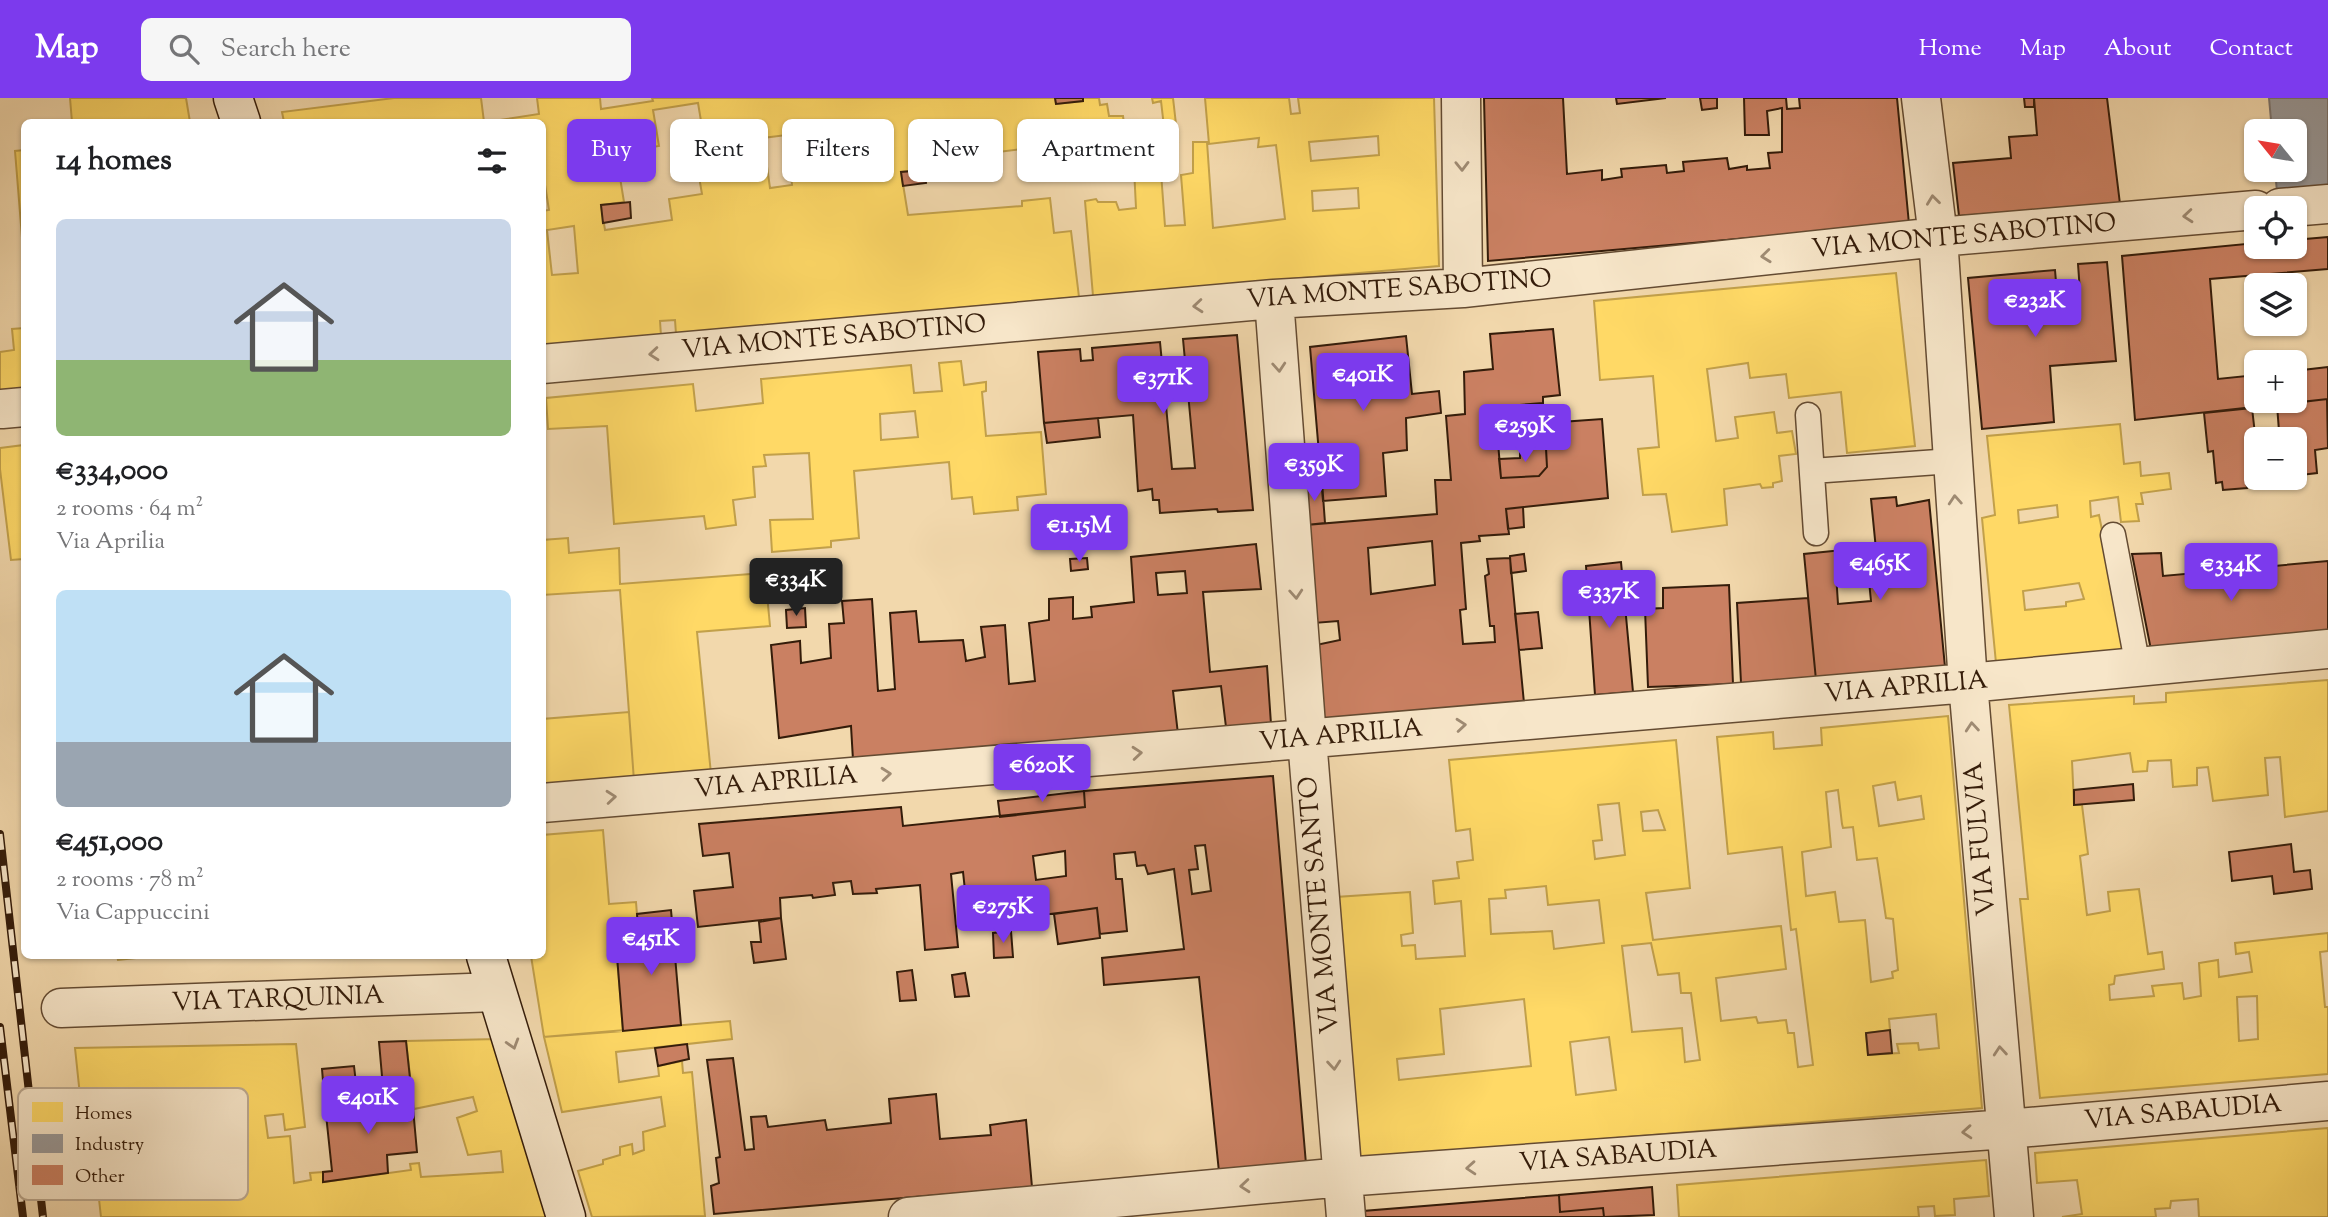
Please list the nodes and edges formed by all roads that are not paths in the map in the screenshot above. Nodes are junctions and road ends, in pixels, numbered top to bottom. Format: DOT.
graph roads {
  1 [pos="233,98"];
  2 [pos="1461,98"];
  3 [pos="1921,98"];
  4 [pos="240,119"];
  5 [pos="2328,204"];
  6 [pos="2307,206"];
  7 [pos="2244,211"];
  8 [pos="1937,237"];
  9 [pos="1464,288"];
  10 [pos="1274,299"];
  11 [pos="546,364"];
  12 [pos="1808,415"];
  13 [pos="1952,461"];
  14 [pos="1812,471"];
  15 [pos="1816,533"];
  16 [pos="2113,535"];
  17 [pos="2328,649"];
  18 [pos="2138,667"];
  19 [pos="1968,683"];
  20 [pos="1307,738"];
  21 [pos="546,803"];
  22 [pos="487,959"];
  23 [pos="496,992"];
  24 [pos="61,1008"];
  25 [pos="2328,1101"];
  26 [pos="2007,1129"];
  27 [pos="1343,1177"];
  28 [pos="566,1217"];
  29 [pos="908,1217"];
  30 [pos="1346,1217"];
  31 [pos="2014,1217"];
  1 -- 4 [label="street"];
  2 -- 9 [label="street, one-way"];
  8 -- 3 [label="street, VIA FULVIA, one-way"];
  5 -- 6 [label="street"];
  7 -- 8 [label="street, VIA MONTE SABOTINO, one-way"];
  8 -- 9 [label="street, VIA MONTE SABOTINO, one-way"];
  8 -- 13 [label="street, VIA FULVIA"];
  9 -- 10 [label="street, VIA MONTE SABOTINO"];
  10 -- 11 [label="street, VIA MONTE SABOTINO, one-way"];
  10 -- 20 [label="street, VIA MONTE SANTO, one-way"];
  12 -- 14 [label="lane"];
  13 -- 14 [label="lane"];
  19 -- 13 [label="street, VIA FULVIA, one-way"];
  14 -- 15 [label="lane"];
  16 -- 18 [label="lane"];
  17 -- 18 [label="street, VIA APRILIA"];
  18 -- 19 [label="street, VIA APRILIA"];
  20 -- 19 [label="street, VIA APRILIA, one-way"];
  26 -- 19 [label="street, VIA FULVIA, one-way"];
  21 -- 20 [label="street, VIA APRILIA, one-way"];
  20 -- 27 [label="street, VIA MONTE SANTO, one-way"];
  22 -- 23 [label="street"];
  23 -- 24 [label="street, VIA TARQUINIA"];
  23 -- 28 [label="street, one-way"];
  25 -- 26 [label="street, VIA SABAUDIA"];
  26 -- 27 [label="street, VIA SABAUDIA, one-way"];
  26 -- 31 [label="street, VIA FULVIA"];
  27 -- 29 [label="street, VIA SABAUDIA, one-way"];
  27 -- 30 [label="street, VIA MONTE SANTO"];
}
